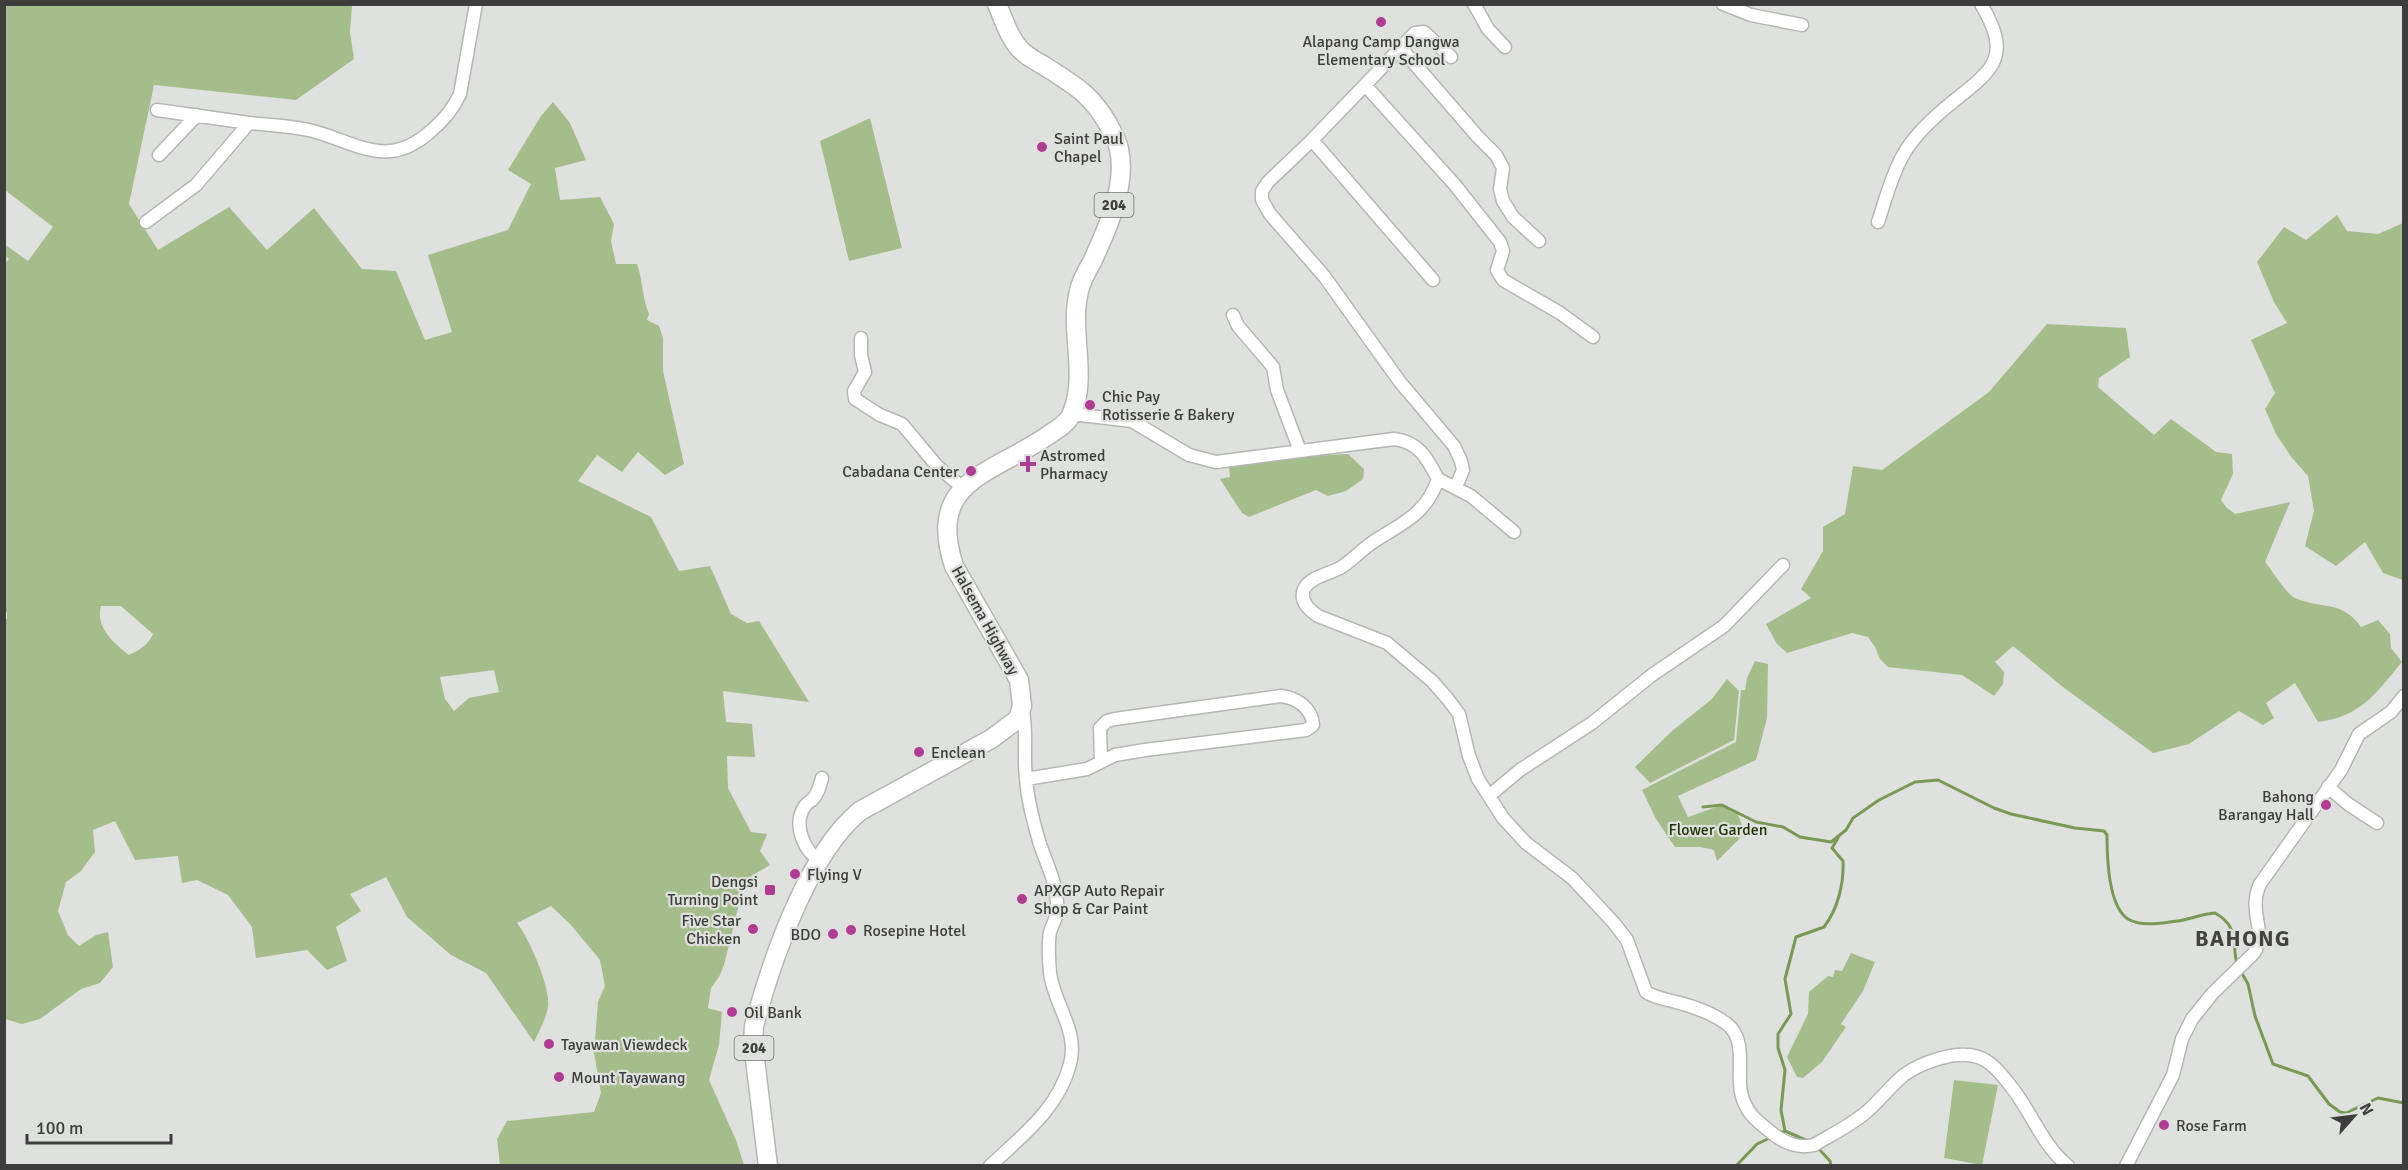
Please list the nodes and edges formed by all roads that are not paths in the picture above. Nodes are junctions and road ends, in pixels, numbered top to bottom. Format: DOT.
graph roads {
  1 [pos="476,4"];
  2 [pos="997,4"];
  3 [pos="1474,4"];
  4 [pos="1723,4"];
  5 [pos="1981,4"];
  6 [pos="1802,25"];
  7 [pos="1400,47"];
  8 [pos="1505,47"];
  9 [pos="1451,57"];
  10 [pos="1365,85"];
  11 [pos="157,110"];
  12 [pos="197,115"];
  13 [pos="249,123"];
  14 [pos="1312,140"];
  15 [pos="159,155"];
  16 [pos="146,222"];
  17 [pos="1878,222"];
  18 [pos="1539,241"];
  19 [pos="1433,280"];
  20 [pos="1233,315"];
  21 [pos="1593,337"];
  22 [pos="861,338"];
  23 [pos="1072,414"];
  24 [pos="1300,451"];
  25 [pos="1438,479"];
  26 [pos="1456,487"];
  27 [pos="963,488"];
  28 [pos="1514,532"];
  29 [pos="1783,565"];
  30 [pos="2403,696"];
  31 [pos="1022,706"];
  32 [pos="1101,761"];
  33 [pos="822,778"];
  34 [pos="1026,779"];
  35 [pos="2328,787"];
  36 [pos="1490,795"];
  37 [pos="2377,823"];
  38 [pos="821,861"];
  39 [pos="768,1166"];
  40 [pos="990,1166"];
  41 [pos="2068,1166"];
  42 [pos="2126,1166"];
  1 -- 13 [label="street"];
  2 -- 23 [label="highway, 204"];
  3 -- 8 [label="street"];
  4 -- 6 [label="street"];
  5 -- 17 [label="street"];
  7 -- 9 [label="street"];
  7 -- 10 [label="street"];
  7 -- 18 [label="street"];
  10 -- 14 [label="street"];
  10 -- 21 [label="street"];
  11 -- 12 [label="street"];
  12 -- 13 [label="street"];
  12 -- 15 [label="street"];
  13 -- 16 [label="street"];
  14 -- 19 [label="street"];
  14 -- 26 [label="street"];
  20 -- 24 [label="street"];
  22 -- 27 [label="street"];
  23 -- 24 [label="street"];
  23 -- 27 [label="highway, Halsema Highway"];
  24 -- 25 [label="street"];
  25 -- 26 [label="street"];
  25 -- 36 [label="street"];
  26 -- 28 [label="street"];
  27 -- 31 [label="highway, Halsema Highway"];
  29 -- 36 [label="street"];
  30 -- 35 [label="street"];
  31 -- 34 [label="street"];
  31 -- 38 [label="highway, 204"];
  32 -- 32 [label="street"];
  32 -- 34 [label="street"];
  33 -- 38 [label="street"];
  34 -- 40 [label="street"];
  35 -- 37 [label="street"];
  35 -- 42 [label="street"];
  36 -- 41 [label="street"];
  38 -- 39 [label="highway, 204"];
}
